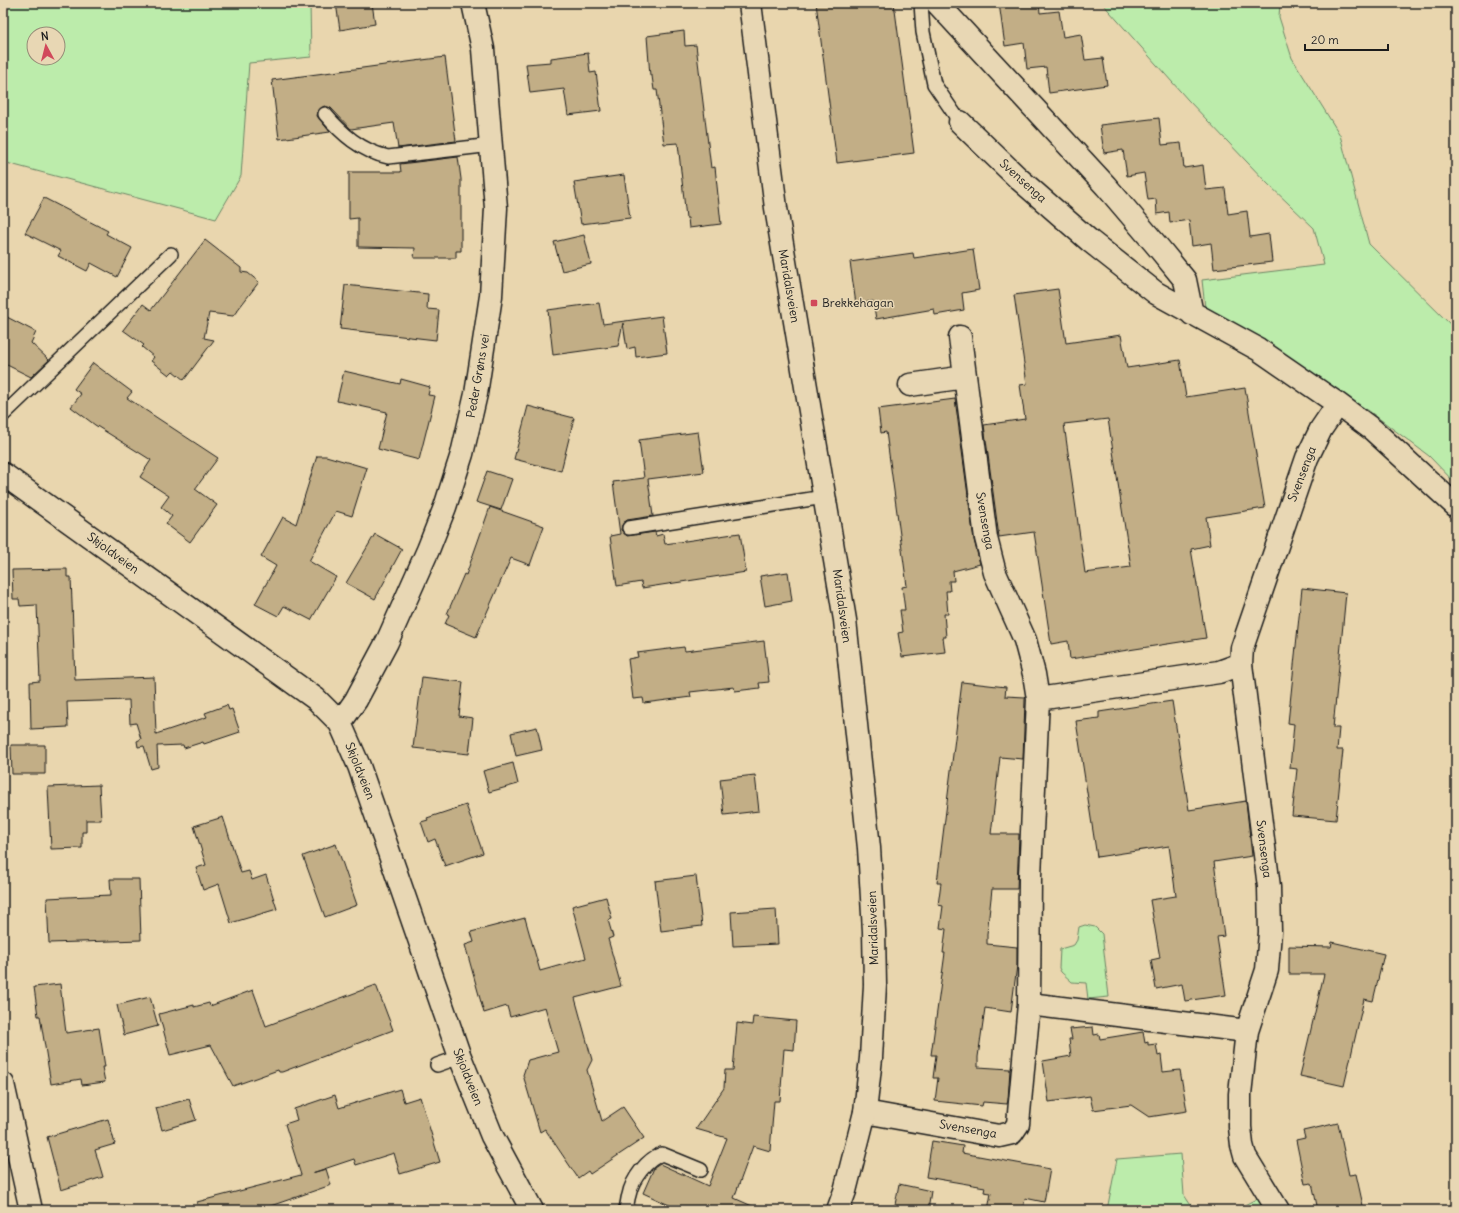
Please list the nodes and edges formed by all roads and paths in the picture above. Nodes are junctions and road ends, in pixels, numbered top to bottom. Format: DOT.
graph roads {
  1 [pos="473,3"];
  2 [pos="750,3"];
  3 [pos="921,3"];
  4 [pos="937,3"];
  5 [pos="326,114"];
  6 [pos="960,122"];
  7 [pos="492,145"];
  8 [pos="171,254"];
  9 [pos="1192,314"];
  10 [pos="960,337"];
  11 [pos="965,377"];
  12 [pos="910,385"];
  13 [pos="1338,404"];
  14 [pos="3,415"];
  15 [pos="3,474"];
  16 [pos="824,497"];
  17 [pos="1456,506"];
  18 [pos="629,528"];
  19 [pos="1241,664"];
  20 [pos="1038,698"];
  21 [pos="340,722"];
  22 [pos="1029,1004"];
  23 [pos="1247,1031"];
  24 [pos="460,1057"];
  25 [pos="437,1065"];
  26 [pos="3,1084"];
  27 [pos="865,1112"];
  28 [pos="701,1170"];
  29 [pos="31,1210"];
  30 [pos="532,1210"];
  31 [pos="625,1210"];
  32 [pos="838,1210"];
  33 [pos="1278,1210"];
  1 -- 7 [label="street, Peder Grøns vei"];
  2 -- 16 [label="street, Maridalsveien"];
  3 -- 6 [label="lane, Svensenga"];
  4 -- 9 [label="street"];
  5 -- 7 [label="lane"];
  6 -- 9 [label="street, Svensenga"];
  7 -- 21 [label="street, Peder Grøns vei"];
  8 -- 14 [label="lane"];
  9 -- 13 [label="street, Svensenga"];
  10 -- 11 [label="street, Svensenga"];
  11 -- 12 [label="street"];
  11 -- 20 [label="street, Svensenga"];
  13 -- 17 [label="street, Svensenga"];
  13 -- 19 [label="street, Svensenga"];
  15 -- 21 [label="street, Skjoldveien"];
  16 -- 18 [label="lane"];
  16 -- 27 [label="street, Maridalsveien"];
  19 -- 20 [label="street"];
  19 -- 23 [label="street, Svensenga"];
  20 -- 22 [label="street, Svensenga"];
  21 -- 24 [label="street, Skjoldveien"];
  22 -- 23 [label="street"];
  22 -- 27 [label="street, Svensenga"];
  23 -- 33 [label="street, Svensenga"];
  24 -- 25 [label="lane"];
  24 -- 30 [label="street, Skjoldveien"];
  26 -- 29 [label="street"];
  27 -- 32 [label="street, Maridalsveien"];
  28 -- 31 [label="lane"];
}
